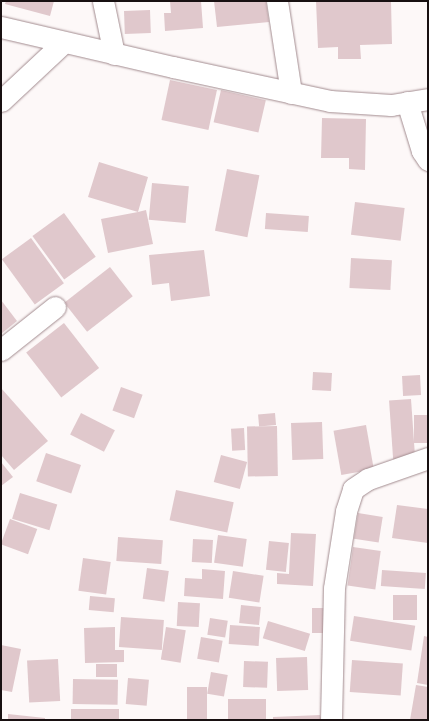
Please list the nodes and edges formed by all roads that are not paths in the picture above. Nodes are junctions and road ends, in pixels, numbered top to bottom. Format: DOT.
graph roads {
  1 [pos="103,1"];
  2 [pos="277,1"];
  3 [pos="1,27"];
  4 [pos="64,42"];
  5 [pos="114,54"];
  6 [pos="291,92"];
  7 [pos="428,99"];
  8 [pos="1,101"];
  9 [pos="407,102"];
  10 [pos="428,160"];
  11 [pos="55,307"];
  12 [pos="1,350"];
  13 [pos="428,458"];
  14 [pos="331,720"];
  1 -- 5 [label="street"];
  2 -- 6 [label="street"];
  3 -- 4 [label="street"];
  4 -- 5 [label="street"];
  4 -- 8 [label="street"];
  5 -- 6 [label="street"];
  6 -- 9 [label="street"];
  7 -- 9 [label="street"];
  9 -- 10 [label="street"];
  11 -- 12 [label="street"];
  13 -- 14 [label="street"];
}
